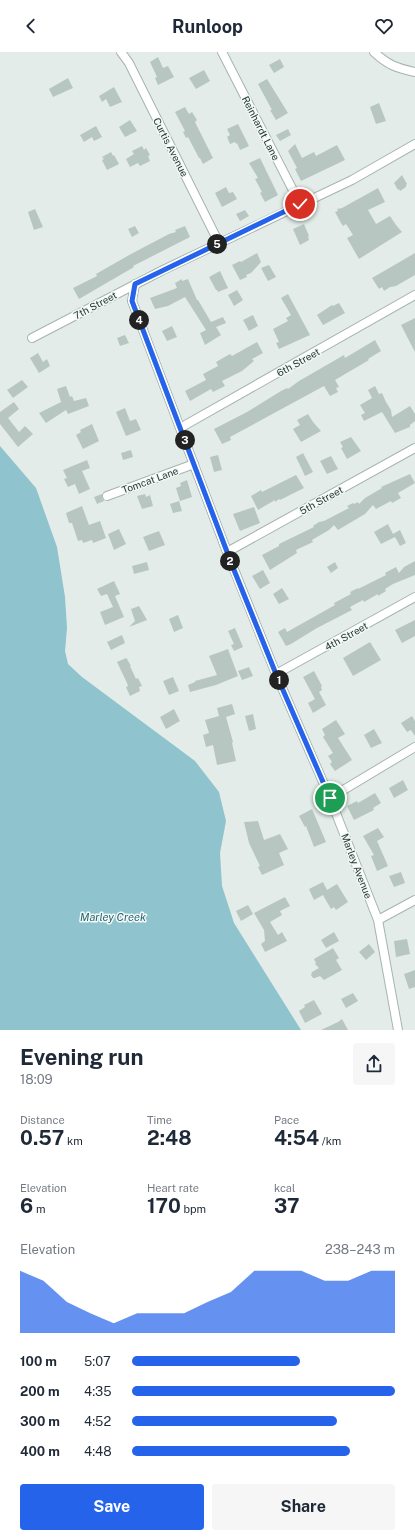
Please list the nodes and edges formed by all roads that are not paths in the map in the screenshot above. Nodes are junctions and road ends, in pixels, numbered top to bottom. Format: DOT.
graph roads {
  1 [pos="121,52"];
  2 [pos="222,52"];
  3 [pos="374,52"];
  4 [pos="415,72"];
  5 [pos="415,144"];
  6 [pos="300,204"];
  7 [pos="219,243"];
  8 [pos="135,284"];
  9 [pos="415,295"];
  10 [pos="32,338"];
  11 [pos="180,428"];
  12 [pos="415,448"];
  13 [pos="194,464"];
  14 [pos="107,496"];
  15 [pos="227,552"];
  16 [pos="415,597"];
  17 [pos="276,674"];
  18 [pos="415,747"];
  19 [pos="330,798"];
  20 [pos="415,900"];
  21 [pos="378,920"];
  22 [pos="398,1030"];
  1 -- 7 [label="street, Curtis Avenue"];
  2 -- 6 [label="street, Reinhardt Lane"];
  3 -- 4 [label="street"];
  5 -- 6 [label="street, 7th Street"];
  6 -- 7 [label="street, 7th Street"];
  7 -- 8 [label="street, 7th Street"];
  8 -- 10 [label="street, 7th Street"];
  8 -- 11 [label="street, Marley Avenue"];
  9 -- 11 [label="street, 6th Street"];
  11 -- 13 [label="street, Marley Avenue"];
  12 -- 15 [label="street, 5th Street"];
  13 -- 14 [label="street, Tomcat Lane"];
  13 -- 15 [label="street, Marley Avenue"];
  15 -- 17 [label="street, Marley Avenue"];
  16 -- 17 [label="street, 4th Street"];
  17 -- 19 [label="street, Marley Avenue"];
  18 -- 19 [label="street"];
  19 -- 21 [label="street, Marley Avenue"];
  20 -- 21 [label="street"];
  21 -- 22 [label="street, Marley Avenue"];
}
